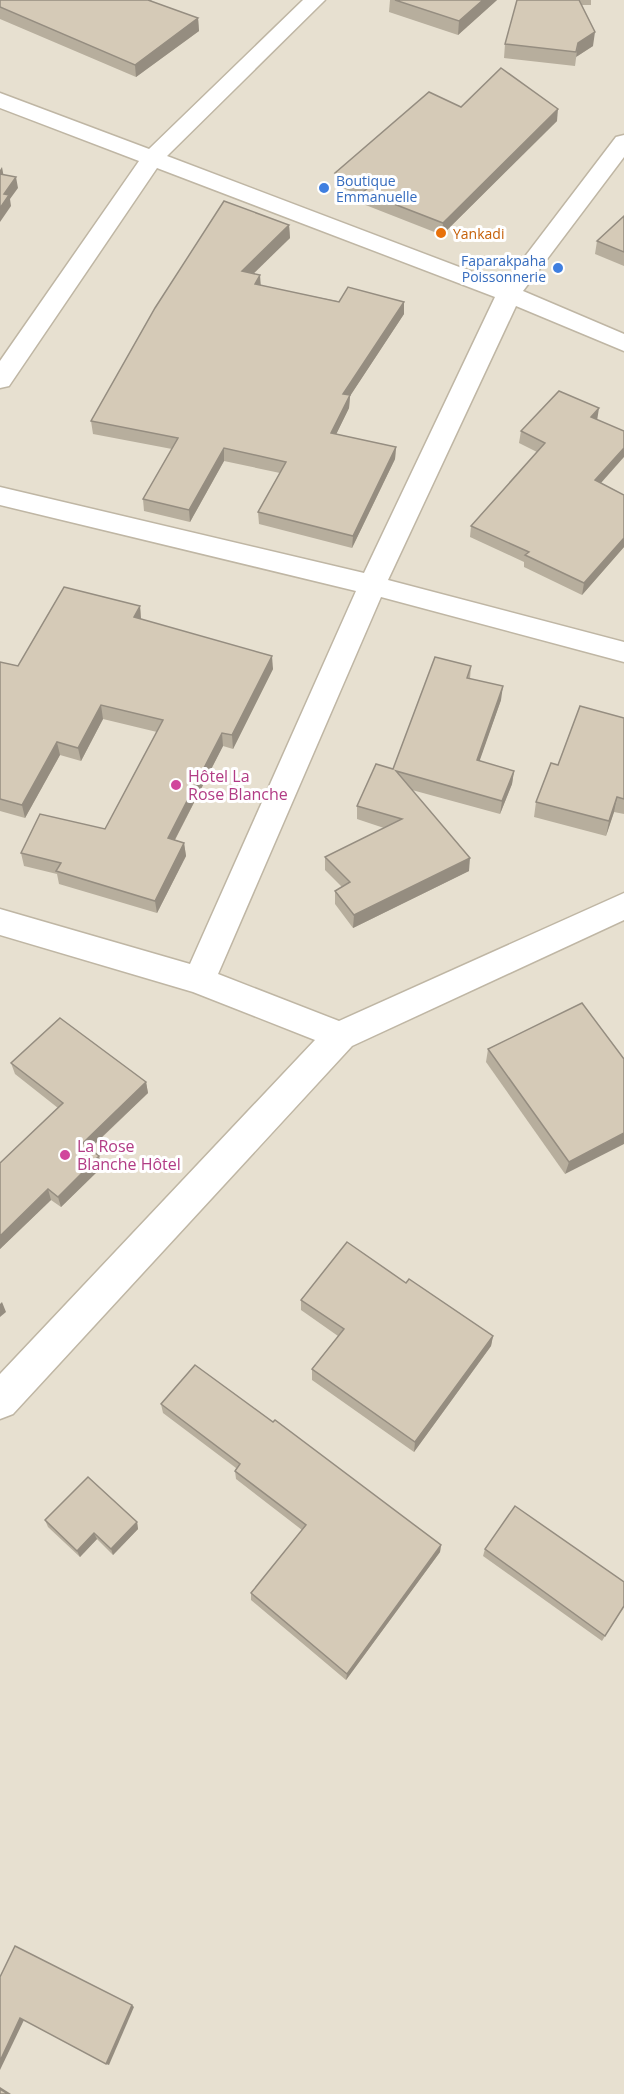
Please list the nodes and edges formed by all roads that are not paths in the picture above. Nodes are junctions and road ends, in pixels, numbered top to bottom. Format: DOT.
graph roads {
  1 [pos="315,0"];
  2 [pos="0,100"];
  3 [pos="624,142"];
  4 [pos="152,158"];
  5 [pos="509,294"];
  6 [pos="624,343"];
  7 [pos="0,380"];
  8 [pos="0,496"];
  9 [pos="372,585"];
  10 [pos="624,652"];
  11 [pos="624,906"];
  12 [pos="0,922"];
  13 [pos="199,980"];
  14 [pos="340,1036"];
  15 [pos="0,1401"];
  1 -- 4 [label="street"];
  2 -- 4 [label="street"];
  3 -- 5 [label="street"];
  4 -- 5 [label="street"];
  4 -- 7 [label="street"];
  5 -- 6 [label="street"];
  5 -- 9 [label="street"];
  8 -- 9 [label="street"];
  9 -- 10 [label="street"];
  9 -- 13 [label="street"];
  11 -- 14 [label="street"];
  12 -- 13 [label="street"];
  13 -- 14 [label="street"];
  14 -- 15 [label="street"];
}
